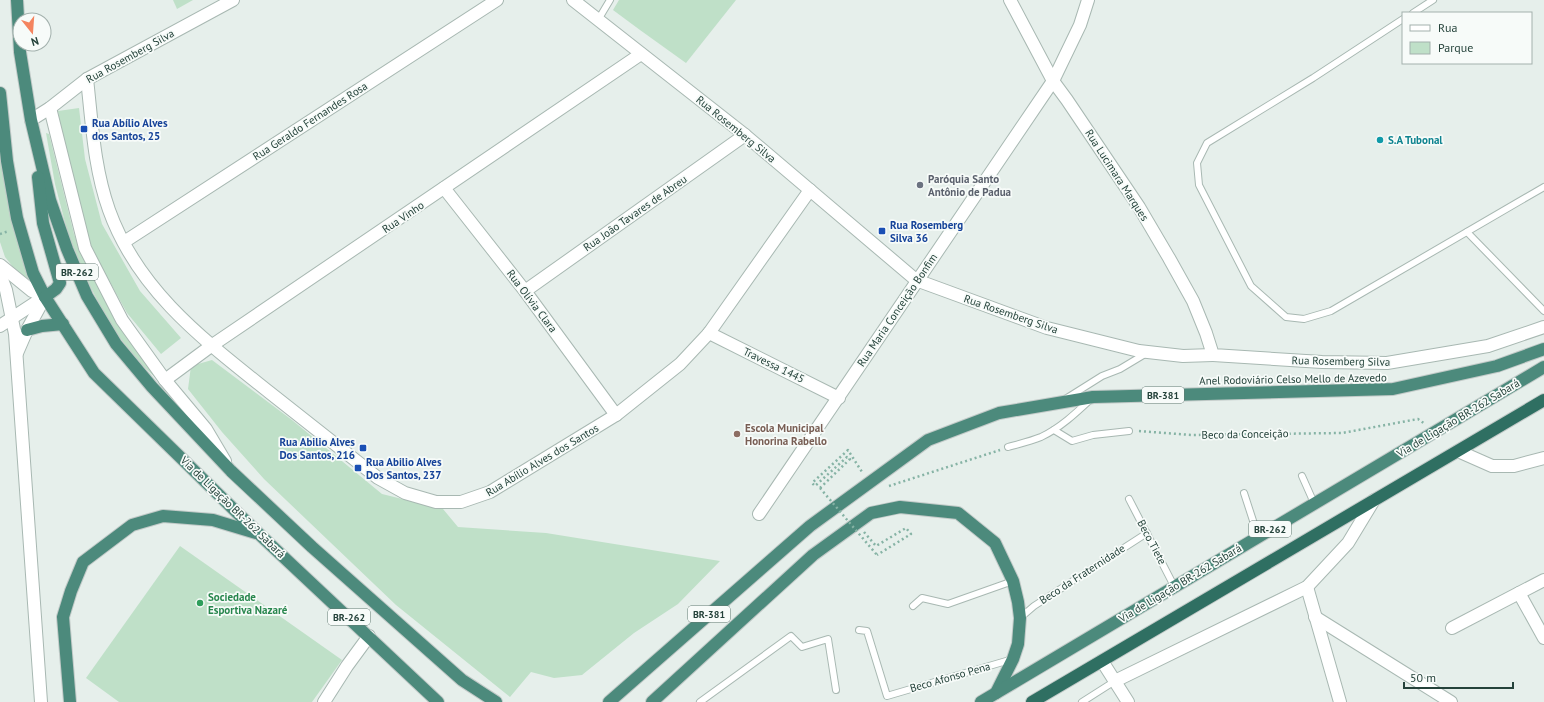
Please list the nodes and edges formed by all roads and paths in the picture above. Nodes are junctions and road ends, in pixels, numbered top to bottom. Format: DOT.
graph roads {
  1 [pos="17,0"];
  2 [pos="233,0"];
  3 [pos="497,0"];
  4 [pos="572,0"];
  5 [pos="610,0"];
  6 [pos="1010,0"];
  7 [pos="1088,0"];
  8 [pos="1432,0"];
  9 [pos="1414,12"];
  10 [pos="598,20"];
  11 [pos="1402,20"];
  12 [pos="641,54"];
  13 [pos="87,79"];
  14 [pos="1053,81"];
  15 [pos="0,93"];
  16 [pos="50,108"];
  17 [pos="31,120"];
  18 [pos="745,135"];
  19 [pos="35,141"];
  20 [pos="1544,187"];
  21 [pos="444,188"];
  22 [pos="810,190"];
  23 [pos="1467,232"];
  24 [pos="124,242"];
  25 [pos="0,265"];
  26 [pos="0,274"];
  27 [pos="916,280"];
  28 [pos="525,291"];
  29 [pos="46,297"];
  30 [pos="1544,311"];
  31 [pos="12,318"];
  32 [pos="63,324"];
  33 [pos="0,326"];
  34 [pos="1544,327"];
  35 [pos="27,330"];
  36 [pos="709,333"];
  37 [pos="211,346"];
  38 [pos="1544,349"];
  39 [pos="1148,352"];
  40 [pos="1213,355"];
  41 [pos="16,356"];
  42 [pos="1544,367"];
  43 [pos="165,380"];
  44 [pos="1094,397"];
  45 [pos="839,398"];
  46 [pos="1544,400"];
  47 [pos="1060,403"];
  48 [pos="616,415"];
  49 [pos="1054,430"];
  50 [pos="1129,431"];
  51 [pos="1434,432"];
  52 [pos="1008,447"];
  53 [pos="1458,451"];
  54 [pos="1544,458"];
  55 [pos="231,470"];
  56 [pos="1302,476"];
  57 [pos="869,482"];
  58 [pos="884,488"];
  59 [pos="1244,493"];
  60 [pos="1129,499"];
  61 [pos="1374,500"];
  62 [pos="1314,503"];
  63 [pos="759,514"];
  64 [pos="857,523"];
  65 [pos="1147,533"];
  66 [pos="259,534"];
  67 [pos="1258,536"];
  68 [pos="1544,580"];
  69 [pos="1013,581"];
  70 [pos="1174,586"];
  71 [pos="1307,587"];
  72 [pos="1519,593"];
  73 [pos="913,606"];
  74 [pos="1315,617"];
  75 [pos="1020,618"];
  76 [pos="1452,628"];
  77 [pos="859,630"];
  78 [pos="369,636"];
  79 [pos="1544,638"];
  80 [pos="1013,659"];
  81 [pos="1102,661"];
  82 [pos="1114,681"];
  83 [pos="836,690"];
  84 [pos="996,693"];
  85 [pos="656,701"];
  86 [pos="41,702"];
  87 [pos="70,702"];
  88 [pos="324,702"];
  89 [pos="438,702"];
  90 [pos="496,702"];
  91 [pos="609,702"];
  92 [pos="700,702"];
  93 [pos="981,702"];
  94 [pos="1032,702"];
  95 [pos="1082,702"];
  96 [pos="1128,702"];
  97 [pos="1340,702"];
  98 [pos="1451,702"];
  1 -- 17 [label="highway, BR-262"];
  2 -- 13 [label="street, Rua Rosemberg Silva"];
  3 -- 24 [label="street, Rua Geraldo Fernandes Rosa"];
  4 -- 10 [label="street, Rua Rosemberg Silva"];
  5 -- 10 [label="lane"];
  6 -- 14 [label="street, Rua Lucimara Marques"];
  7 -- 14 [label="street, Rua Maria Conceição Bonfim"];
  8 -- 9 [label="lane"];
  10 -- 12 [label="street, Rua Rosemberg Silva"];
  11 -- 23 [label="lane"];
  12 -- 18 [label="street, Rua Rosemberg Silva"];
  12 -- 21 [label="street, Rua Vinho"];
  13 -- 16 [label="street, Rua Rosemberg Silva"];
  13 -- 24 [label="street, Rua Abílio Alves dos Santos"];
  14 -- 27 [label="street, Rua Maria Conceição Bonfim"];
  14 -- 40 [label="street, Rua Lucimara Marques"];
  15 -- 29 [label="highway, Via de Ligação BR-262 Sabará / BR-262"];
  16 -- 17 [label="street, Rua Rosemberg Silva"];
  16 -- 43 [label="street"];
  17 -- 19 [label="highway, BR-262"];
  18 -- 22 [label="street, Rua Rosemberg Silva"];
  18 -- 28 [label="street, Rua João Tavares de Abreu"];
  19 -- 29 [label="highway"];
  19 -- 55 [label="highway, BR-262"];
  20 -- 23 [label="lane"];
  21 -- 28 [label="street, Rua Olívia Clara"];
  21 -- 37 [label="street, Rua Vinho"];
  22 -- 27 [label="street, Rua Rosemberg Silva"];
  22 -- 36 [label="street, Rua Abílio Alves dos Santos"];
  23 -- 30 [label="lane"];
  24 -- 37 [label="street, Rua Abílio Alves dos Santos"];
  25 -- 29 [label="street"];
  26 -- 31 [label="street"];
  27 -- 39 [label="street, Rua Rosemberg Silva"];
  27 -- 45 [label="street, Rua Maria Conceição Bonfim"];
  28 -- 48 [label="street, Rua Olívia Clara"];
  29 -- 31 [label="street"];
  29 -- 32 [label="highway, Via de Ligação BR-262 Sabará / BR-262"];
  29 -- 35 [label="street"];
  31 -- 33 [label="street"];
  31 -- 41 [label="street"];
  32 -- 35 [label="highway"];
  32 -- 66 [label="highway, Via de Ligação BR-262 Sabará / BR-262"];
  34 -- 40 [label="street, Rua Rosemberg Silva"];
  35 -- 41 [label="street"];
  36 -- 45 [label="street, Travessa 1445"];
  36 -- 48 [label="street, Rua Abílio Alves dos Santos"];
  37 -- 43 [label="street, Rua Vinho"];
  37 -- 48 [label="street, Rua Abílio Alves dos Santos"];
  38 -- 44 [label="highway, Anel Rodoviário Celso Mello de Azevedo / BR-381"];
  39 -- 40 [label="street, Rua Rosemberg Silva"];
  39 -- 47 [label="lane"];
  41 -- 86 [label="street"];
  42 -- 51 [label="highway, Via de Ligação BR-262 Sabará / BR-262"];
  43 -- 55 [label="street"];
  44 -- 47 [label="highway, Anel Rodoviário Celso Mello de Azevedo / BR-381"];
  44 -- 49 [label="lane"];
  45 -- 63 [label="street, Rua Maria Conceição Bonfim"];
  46 -- 53 [label="highway, BR-262"];
  47 -- 57 [label="highway, Anel Rodoviário Celso Mello de Azevedo / BR-381"];
  49 -- 50 [label="lane"];
  49 -- 52 [label="lane"];
  50 -- 51 [label="path, Beco da Conceição"];
  51 -- 62 [label="highway, Via de Ligação BR-262 Sabará / BR-262"];
  52 -- 58 [label="path"];
  53 -- 54 [label="street"];
  53 -- 61 [label="highway, BR-262"];
  55 -- 90 [label="highway, BR-262"];
  56 -- 62 [label="lane"];
  57 -- 64 [label="path, bridge"];
  57 -- 91 [label="highway, Anel Rodoviário Celso Mello de Azevedo / BR-381"];
  59 -- 67 [label="lane"];
  60 -- 65 [label="lane, Beco Tiete"];
  61 -- 71 [label="street"];
  61 -- 81 [label="highway, BR-262"];
  62 -- 67 [label="highway, Via de Ligação BR-262 Sabará / BR-262"];
  64 -- 69 [label="highway"];
  64 -- 85 [label="highway"];
  65 -- 70 [label="lane, Beco Tiete"];
  65 -- 75 [label="lane, Beco da Fraternidade"];
  66 -- 78 [label="highway, Via de Ligação BR-262 Sabará / BR-262"];
  66 -- 87 [label="highway"];
  67 -- 70 [label="highway, Via de Ligação BR-262 Sabará / BR-262"];
  68 -- 72 [label="street"];
  69 -- 73 [label="lane"];
  69 -- 75 [label="highway"];
  70 -- 84 [label="highway, Via de Ligação BR-262 Sabará / BR-262"];
  71 -- 74 [label="street"];
  71 -- 82 [label="street"];
  72 -- 76 [label="street"];
  72 -- 79 [label="street"];
  74 -- 97 [label="street"];
  74 -- 98 [label="street"];
  75 -- 80 [label="highway"];
  77 -- 80 [label="lane, Beco Afonso Pena"];
  78 -- 88 [label="street"];
  78 -- 89 [label="highway, Via de Ligação BR-262 Sabará / BR-262"];
  80 -- 84 [label="highway"];
  81 -- 82 [label="street"];
  81 -- 94 [label="highway, BR-262"];
  82 -- 95 [label="lane"];
  82 -- 96 [label="street"];
  83 -- 92 [label="lane"];
  84 -- 93 [label="highway, Via de Ligação BR-262 Sabará / BR-262"];
}
